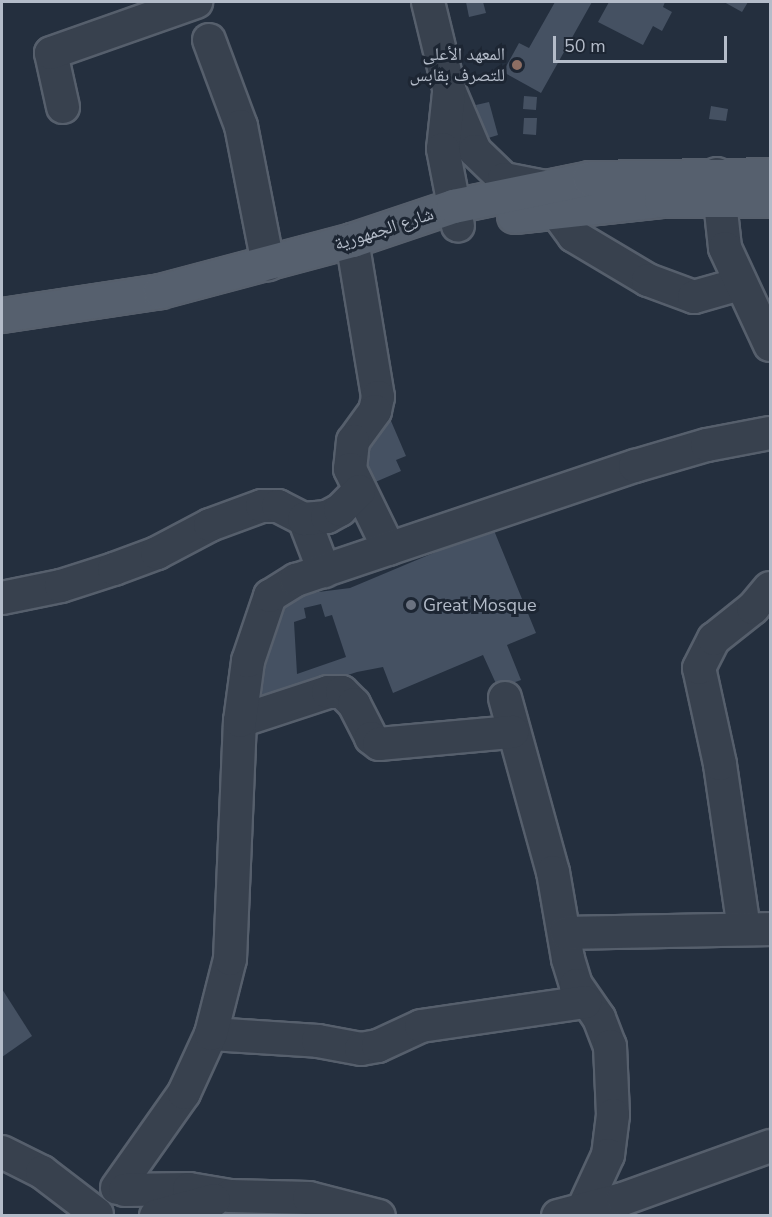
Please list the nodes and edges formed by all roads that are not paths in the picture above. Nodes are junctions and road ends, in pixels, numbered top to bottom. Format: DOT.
graph roads {
  1 [pos="196,2"];
  2 [pos="428,2"];
  3 [pos="209,40"];
  4 [pos="450,92"];
  5 [pos="63,107"];
  6 [pos="771,175"];
  7 [pos="718,187"];
  8 [pos="553,199"];
  9 [pos="771,200"];
  10 [pos="455,216"];
  11 [pos="354,250"];
  12 [pos="268,264"];
  13 [pos="740,285"];
  14 [pos="2,315"];
  15 [pos="2,332"];
  16 [pos="771,345"];
  17 [pos="771,433"];
  18 [pos="359,490"];
  19 [pos="304,519"];
  20 [pos="389,549"];
  21 [pos="324,571"];
  22 [pos="771,588"];
  23 [pos="2,598"];
  24 [pos="505,698"];
  25 [pos="240,722"];
  26 [pos="512,732"];
  27 [pos="757,929"];
  28 [pos="566,933"];
  29 [pos="585,1002"];
  30 [pos="211,1034"];
  31 [pos="771,1146"];
  32 [pos="2,1152"];
  33 [pos="230,1196"];
  34 [pos="113,1202"];
  35 [pos="570,1212"];
  36 [pos="156,1215"];
  37 [pos="380,1215"];
  1 -- 5 [label="street"];
  2 -- 4 [label="street"];
  3 -- 12 [label="street"];
  4 -- 8 [label="street"];
  4 -- 10 [label="street"];
  6 -- 7 [label="main road, شارع الجمهورية"];
  7 -- 8 [label="main road, شارع الجمهورية"];
  7 -- 9 [label="main road, شارع الجمهورية"];
  7 -- 13 [label="street"];
  8 -- 10 [label="main road, شارع الجمهورية"];
  8 -- 13 [label="street"];
  10 -- 11 [label="main road, شارع الجمهورية"];
  11 -- 12 [label="main road, شارع الجمهورية"];
  11 -- 15 [label="main road, شارع الجمهورية"];
  11 -- 18 [label="street"];
  12 -- 14 [label="main road, شارع الجمهورية"];
  13 -- 16 [label="street"];
  17 -- 20 [label="street"];
  18 -- 19 [label="street"];
  18 -- 20 [label="street"];
  19 -- 21 [label="street"];
  19 -- 23 [label="street"];
  20 -- 21 [label="street"];
  21 -- 25 [label="street"];
  22 -- 27 [label="street"];
  24 -- 26 [label="street"];
  25 -- 26 [label="street"];
  25 -- 30 [label="street"];
  26 -- 28 [label="street"];
  27 -- 28 [label="street"];
  28 -- 29 [label="street"];
  29 -- 30 [label="street"];
  29 -- 35 [label="street"];
  30 -- 34 [label="street"];
  31 -- 35 [label="street"];
  32 -- 34 [label="street"];
  33 -- 34 [label="street"];
  33 -- 36 [label="street"];
  33 -- 37 [label="street"];
}
